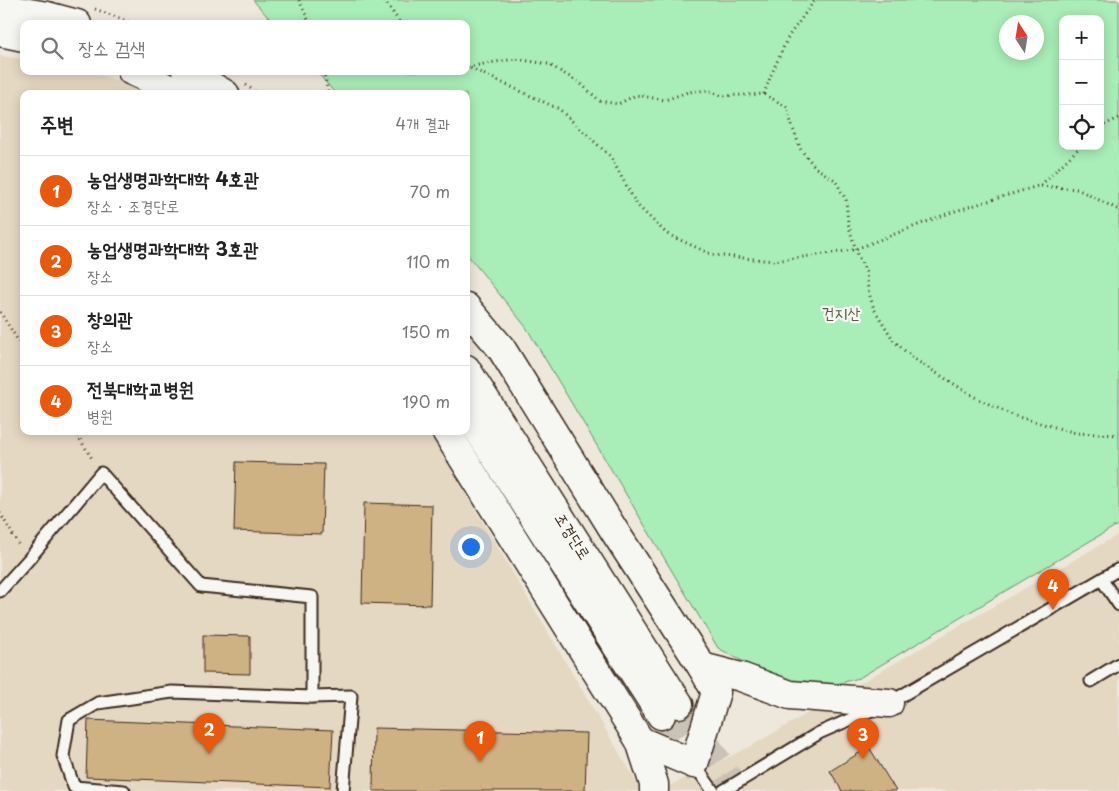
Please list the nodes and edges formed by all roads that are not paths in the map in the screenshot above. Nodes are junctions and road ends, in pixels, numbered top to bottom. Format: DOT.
graph roads {
  1 [pos="0,8"];
  2 [pos="62,20"];
  3 [pos="0,32"];
  4 [pos="20,36"];
  5 [pos="141,75"];
  6 [pos="193,75"];
  7 [pos="171,90"];
  8 [pos="218,90"];
  9 [pos="470,312"];
  10 [pos="470,376"];
  11 [pos="470,417"];
  12 [pos="449,435"];
  13 [pos="1119,570"];
  14 [pos="1102,580"];
  15 [pos="0,591"];
  16 [pos="1119,606"];
  17 [pos="1119,664"];
  18 [pos="702,667"];
  19 [pos="1091,681"];
  20 [pos="312,697"];
  21 [pos="889,703"];
  22 [pos="640,741"];
  23 [pos="694,764"];
  24 [pos="124,791"];
  25 [pos="344,791"];
  26 [pos="654,791"];
  27 [pos="713,791"];
  28 [pos="723,791"];
  1 -- 2 [label="street"];
  3 -- 4 [label="street"];
  5 -- 7 [label="street"];
  6 -- 8 [label="street"];
  9 -- 18 [label="street"];
  10 -- 11 [label="street, 조경단로"];
  12 -- 22 [label="street"];
  13 -- 14 [label="lane"];
  14 -- 16 [label="lane"];
  14 -- 21 [label="lane"];
  15 -- 20 [label="lane"];
  17 -- 19 [label="lane"];
  18 -- 21 [label="street"];
  18 -- 23 [label="street"];
  20 -- 24 [label="lane"];
  20 -- 25 [label="lane"];
  21 -- 28 [label="lane"];
  22 -- 23 [label="street"];
  22 -- 26 [label="street"];
  23 -- 27 [label="lane"];
}
